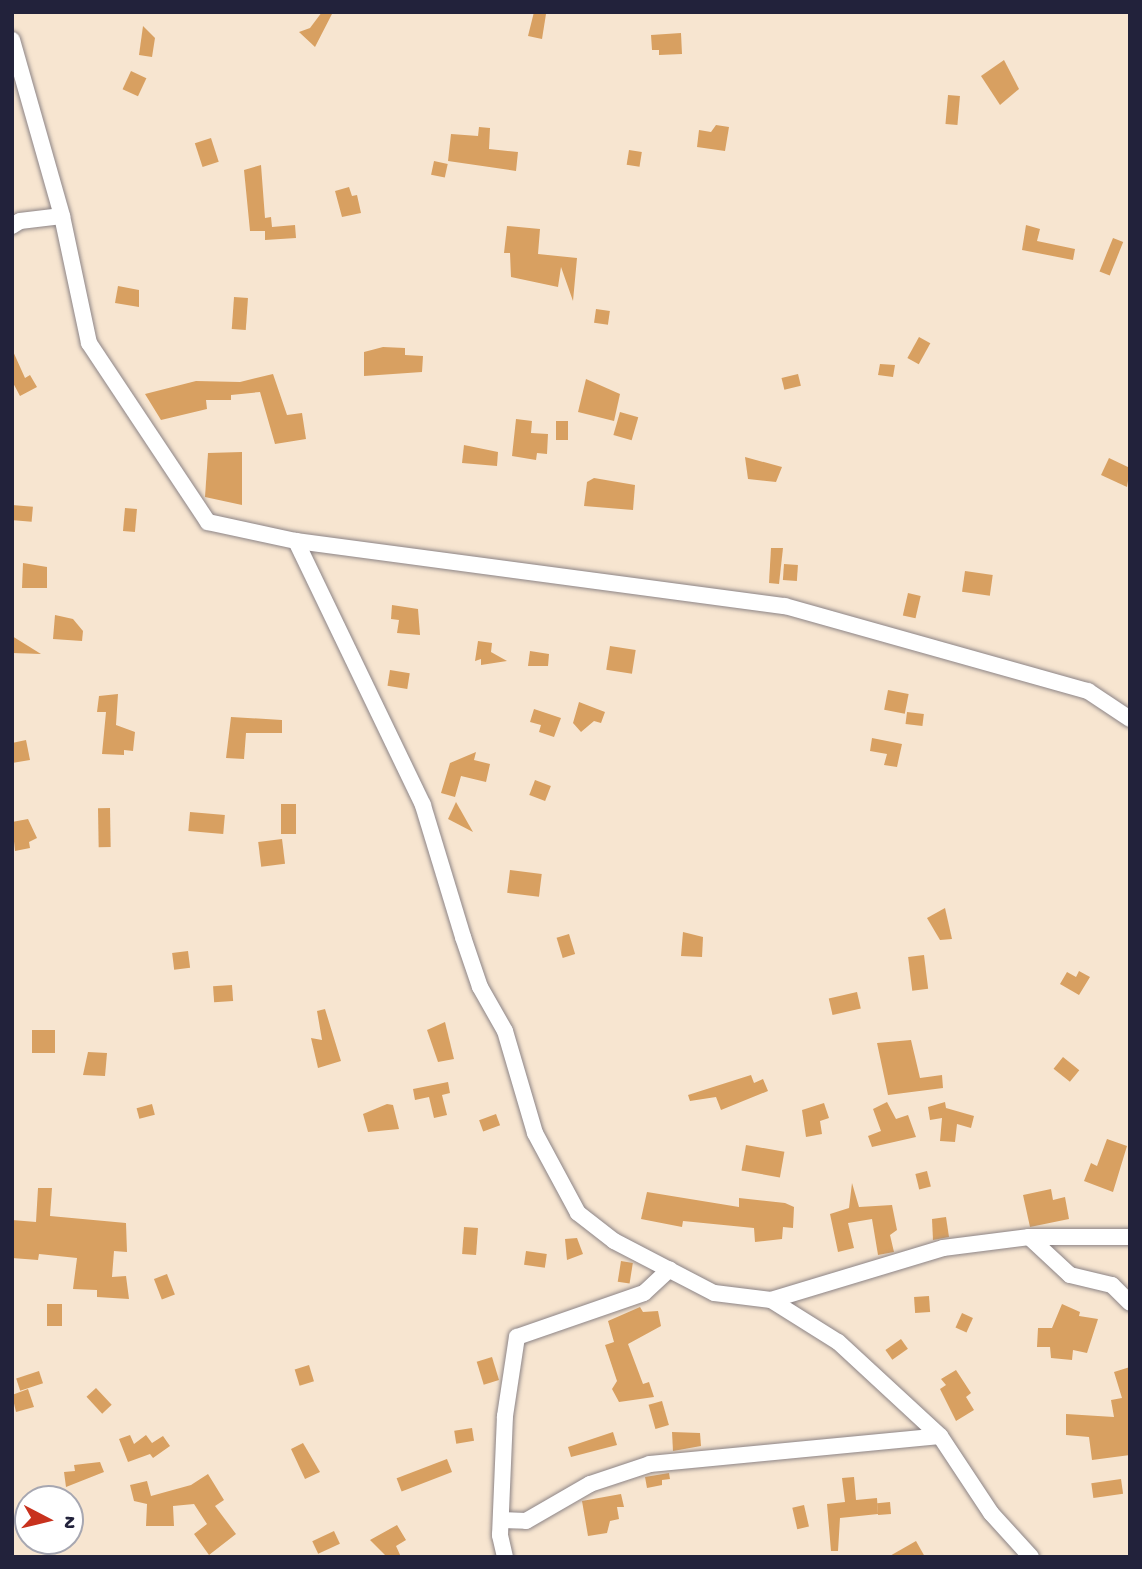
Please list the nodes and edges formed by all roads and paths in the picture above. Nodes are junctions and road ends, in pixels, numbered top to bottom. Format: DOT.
graph roads {
  1 [pos="12,40"];
  2 [pos="62,215"];
  3 [pos="12,226"];
  4 [pos="296,541"];
  5 [pos="1130,719"];
  6 [pos="1029,1237"];
  7 [pos="1130,1237"];
  8 [pos="670,1269"];
  9 [pos="771,1300"];
  10 [pos="1130,1303"];
  11 [pos="940,1436"];
  12 [pos="501,1520"];
  13 [pos="505,1557"];
  14 [pos="1031,1557"];
  1 -- 2 [label="street"];
  2 -- 3 [label="street"];
  2 -- 4 [label="street"];
  4 -- 5 [label="street"];
  4 -- 8 [label="street"];
  6 -- 7 [label="street"];
  6 -- 9 [label="street"];
  6 -- 10 [label="street"];
  8 -- 9 [label="street"];
  8 -- 12 [label="street"];
  9 -- 11 [label="street"];
  11 -- 12 [label="street"];
  11 -- 14 [label="street"];
  12 -- 13 [label="street"];
}
